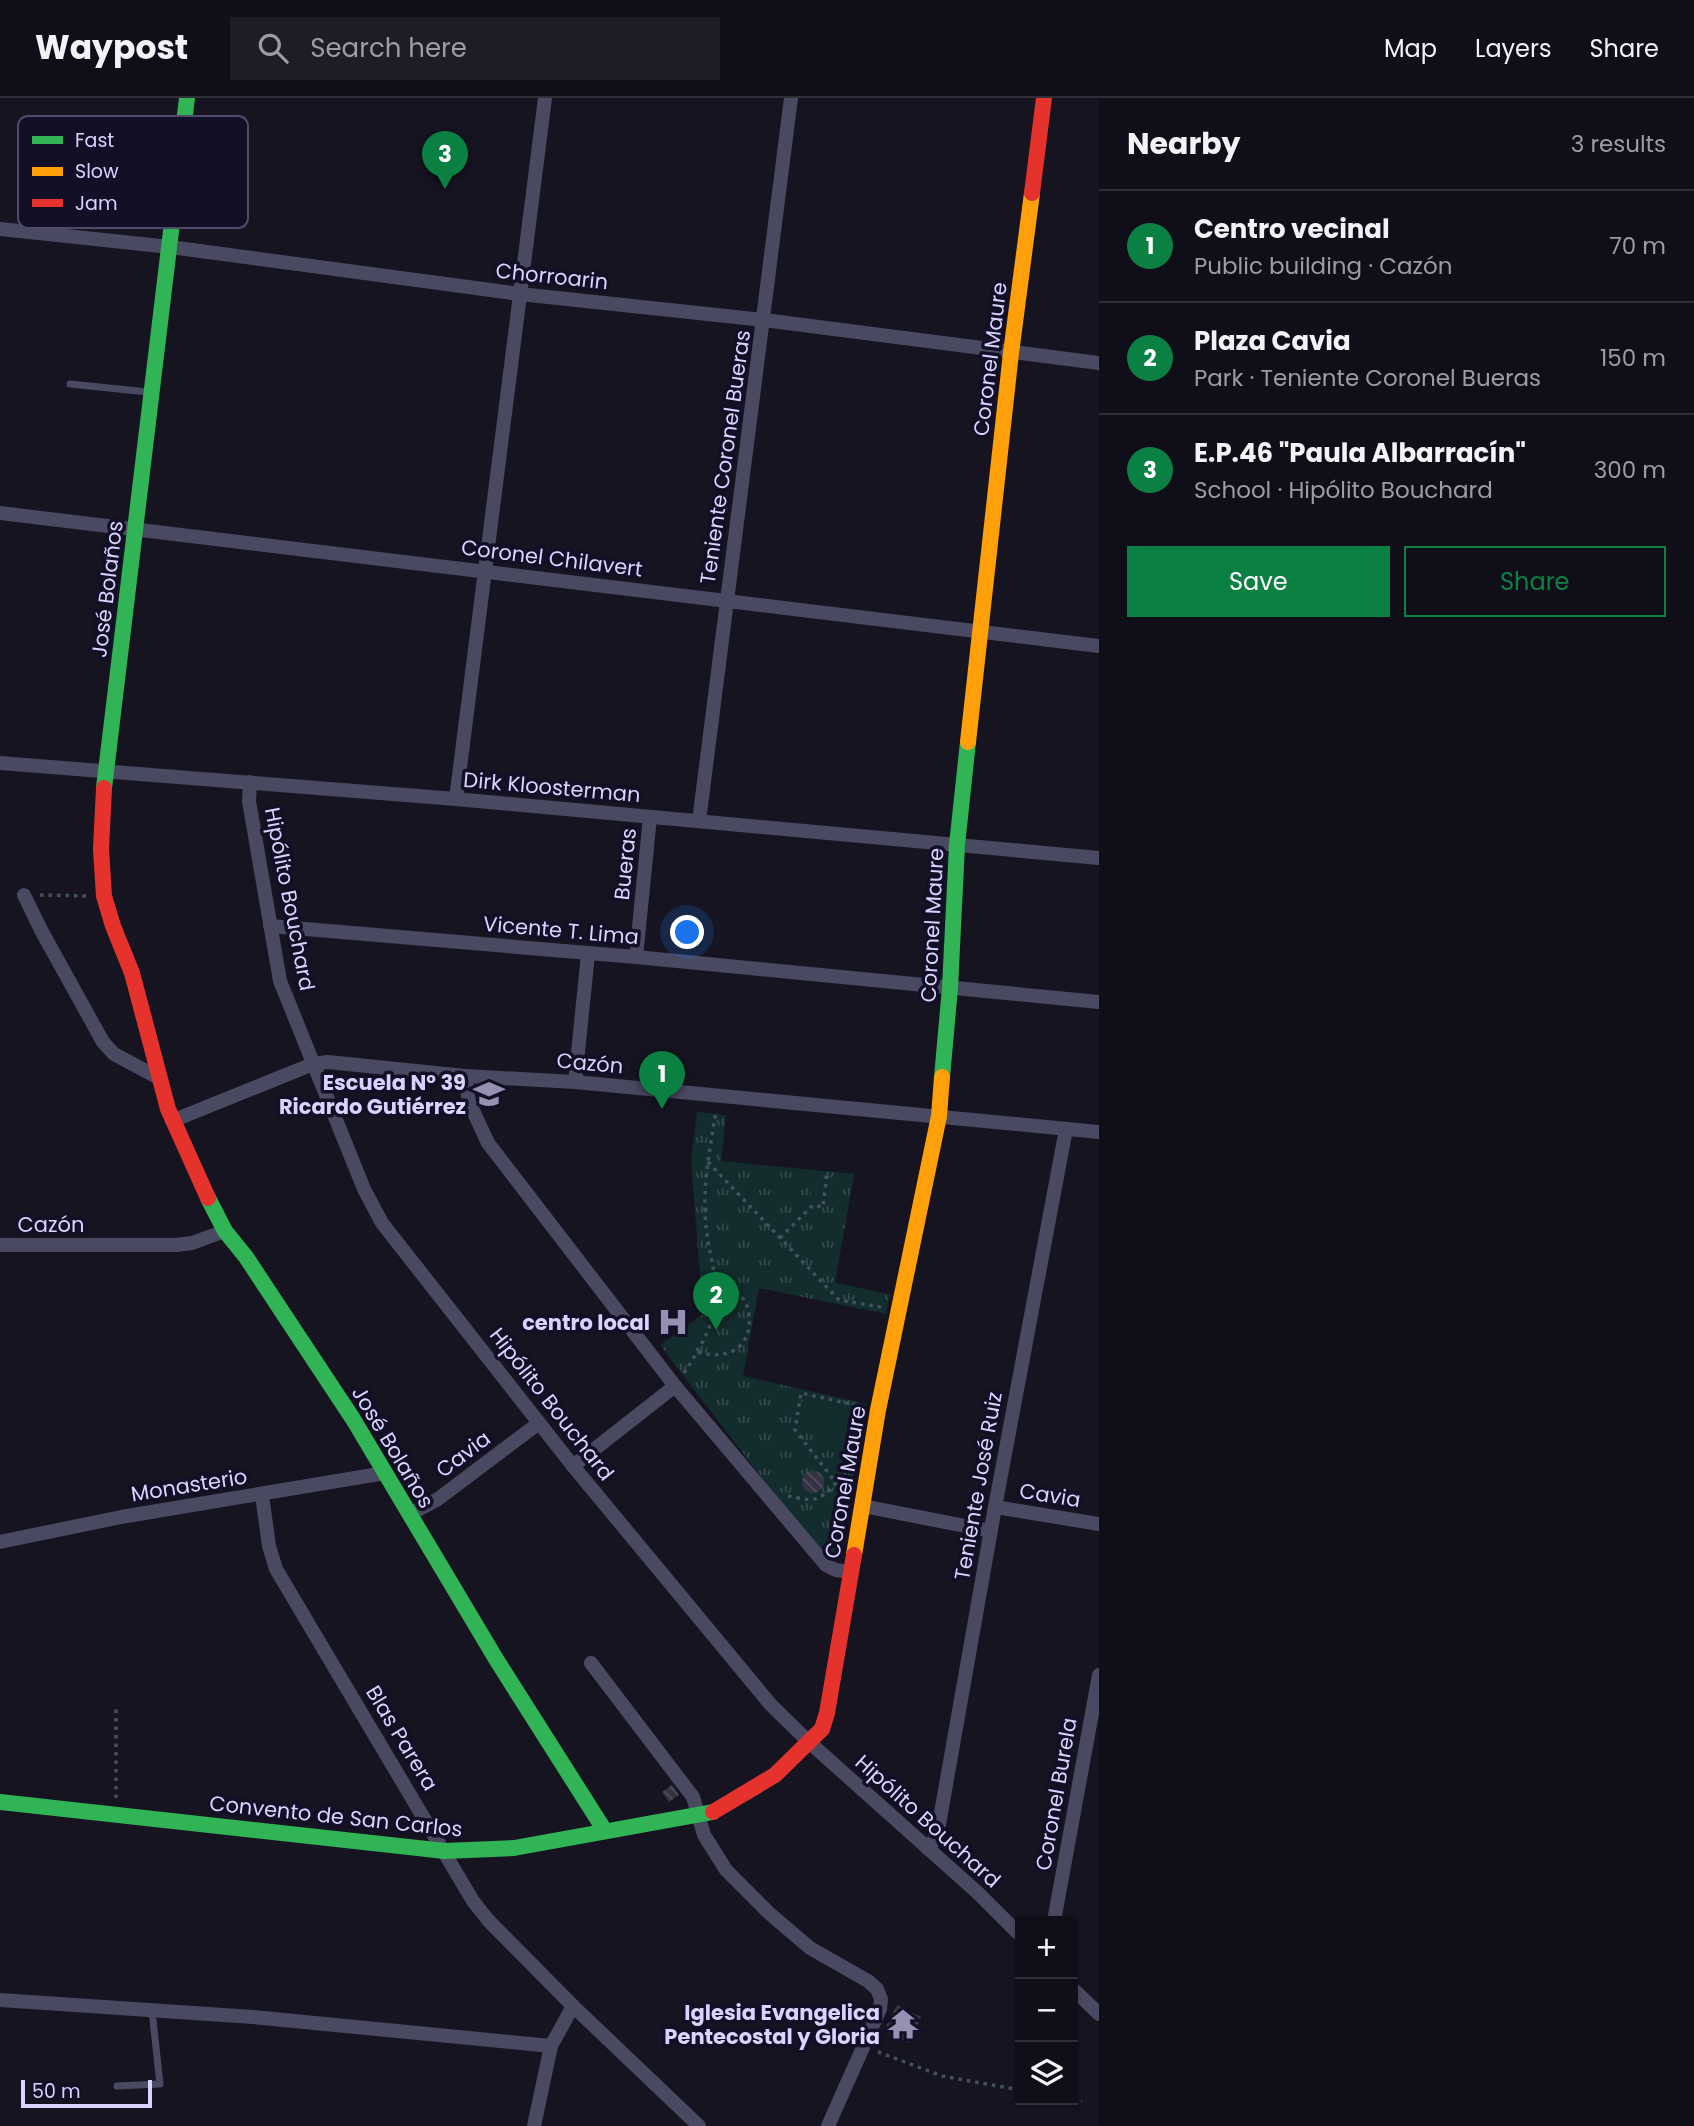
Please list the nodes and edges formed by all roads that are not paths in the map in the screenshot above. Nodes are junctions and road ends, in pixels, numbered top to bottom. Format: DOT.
graph roads {
  1 [pos="187,98"];
  2 [pos="545,98"];
  3 [pos="791,98"];
  4 [pos="1044,98"];
  5 [pos="185,116"];
  6 [pos="172,228"];
  7 [pos="0,229"];
  8 [pos="170,247"];
  9 [pos="520,294"];
  10 [pos="764,320"];
  11 [pos="1011,353"];
  12 [pos="1099,363"];
  13 [pos="70,384"];
  14 [pos="152,393"];
  15 [pos="0,513"];
  16 [pos="135,529"];
  17 [pos="486,571"];
  18 [pos="727,602"];
  19 [pos="980,632"];
  20 [pos="1099,646"];
  21 [pos="0,763"];
  22 [pos="105,771"];
  23 [pos="250,782"];
  24 [pos="456,799"];
  25 [pos="650,817"];
  26 [pos="699,821"];
  27 [pos="957,845"];
  28 [pos="1099,858"];
  29 [pos="24,895"];
  30 [pos="270,926"];
  31 [pos="588,954"];
  32 [pos="636,957"];
  33 [pos="950,988"];
  34 [pos="1099,1002"];
  35 [pos="313,1064"];
  36 [pos="465,1076"];
  37 [pos="159,1078"];
  38 [pos="575,1082"];
  39 [pos="939,1115"];
  40 [pos="172,1121"];
  41 [pos="1066,1129"];
  42 [pos="1099,1132"];
  43 [pos="225,1231"];
  44 [pos="0,1245"];
  45 [pos="676,1385"];
  46 [pos="539,1423"];
  47 [pos="573,1466"];
  48 [pos="385,1473"];
  49 [pos="262,1495"];
  50 [pos="863,1506"];
  51 [pos="995,1507"];
  52 [pos="410,1514"];
  53 [pos="1099,1524"];
  54 [pos="991,1531"];
  55 [pos="0,1542"];
  56 [pos="851,1572"];
  57 [pos="591,1662"];
  58 [pos="1099,1675"];
  59 [pos="809,1742"];
  60 [pos="0,1802"];
  61 [pos="698,1814"];
  62 [pos="606,1831"];
  63 [pos="927,1848"];
  64 [pos="445,1851"];
  65 [pos="1055,1916"];
  66 [pos="1015,1930"];
  67 [pos="1078,1994"];
  68 [pos="0,2000"];
  69 [pos="573,2007"];
  70 [pos="152,2010"];
  71 [pos="1099,2014"];
  72 [pos="551,2046"];
  73 [pos="117,2086"];
  74 [pos="534,2126"];
  75 [pos="699,2126"];
  76 [pos="828,2126"];
  1 -- 5 [label="street, José Bolaños"];
  2 -- 9 [label="street"];
  3 -- 10 [label="street, Teniente Coronel Bueras"];
  4 -- 11 [label="street, Coronel Maure"];
  6 -- 8 [label="street, José Bolaños"];
  7 -- 8 [label="street, Chorroarin"];
  8 -- 9 [label="street, Chorroarin"];
  8 -- 14 [label="street, José Bolaños"];
  9 -- 10 [label="street, Chorroarin"];
  9 -- 17 [label="street"];
  10 -- 11 [label="street, Chorroarin"];
  10 -- 18 [label="street, Teniente Coronel Bueras"];
  11 -- 12 [label="street, Chorroarin"];
  11 -- 19 [label="street, Coronel Maure"];
  13 -- 14 [label="lane"];
  14 -- 16 [label="street, José Bolaños"];
  15 -- 16 [label="street, Coronel Chilavert"];
  16 -- 17 [label="street, Coronel Chilavert"];
  16 -- 22 [label="street, José Bolaños"];
  17 -- 18 [label="street, Coronel Chilavert"];
  17 -- 24 [label="street"];
  18 -- 19 [label="street, Coronel Chilavert"];
  18 -- 26 [label="street, Teniente Coronel Bueras"];
  19 -- 20 [label="street, Coronel Chilavert"];
  19 -- 27 [label="street, Coronel Maure"];
  21 -- 22 [label="street, Dirk Kloosterman"];
  22 -- 23 [label="street, Dirk Kloosterman"];
  22 -- 37 [label="street, José Bolaños"];
  23 -- 24 [label="street, Dirk Kloosterman"];
  23 -- 30 [label="street, Hipólito Bouchard"];
  24 -- 25 [label="street, Dirk Kloosterman"];
  25 -- 26 [label="street, Dirk Kloosterman"];
  25 -- 32 [label="street, Bueras"];
  26 -- 27 [label="street, Dirk Kloosterman"];
  27 -- 28 [label="street, Dirk Kloosterman"];
  27 -- 33 [label="street, Coronel Maure"];
  29 -- 37 [label="street"];
  30 -- 31 [label="street, Vicente T. Lima"];
  30 -- 35 [label="street, Hipólito Bouchard"];
  31 -- 32 [label="street, Vicente T. Lima"];
  31 -- 38 [label="street"];
  32 -- 33 [label="street, Vicente T. Lima"];
  33 -- 34 [label="street, Vicente T. Lima"];
  33 -- 39 [label="street, Coronel Maure"];
  35 -- 36 [label="street, Cazón"];
  35 -- 40 [label="street, Cazón"];
  35 -- 46 [label="street, Hipólito Bouchard"];
  36 -- 38 [label="street, Cazón"];
  36 -- 45 [label="street"];
  37 -- 40 [label="street, José Bolaños"];
  38 -- 39 [label="street, Cazón"];
  39 -- 41 [label="street, Cazón"];
  39 -- 50 [label="street, Coronel Maure"];
  40 -- 43 [label="street, José Bolaños"];
  41 -- 42 [label="street, Cazón"];
  41 -- 51 [label="street, Teniente José Ruiz"];
  43 -- 44 [label="street, Cazón"];
  43 -- 48 [label="street, José Bolaños"];
  45 -- 47 [label="street"];
  45 -- 56 [label="street"];
  46 -- 47 [label="street, Hipólito Bouchard"];
  46 -- 52 [label="street, Cavia"];
  47 -- 59 [label="street, Hipólito Bouchard"];
  48 -- 49 [label="street, Monasterio"];
  48 -- 52 [label="street, José Bolaños"];
  49 -- 55 [label="street, Monasterio"];
  49 -- 64 [label="street, Blas Parera"];
  50 -- 54 [label="street"];
  50 -- 56 [label="street, Coronel Maure"];
  51 -- 53 [label="street, Cavia"];
  51 -- 54 [label="street, Teniente José Ruiz"];
  52 -- 62 [label="street, José Bolaños"];
  54 -- 63 [label="street, Teniente José Ruiz"];
  56 -- 59 [label="street, Coronel Maure"];
  57 -- 61 [label="street"];
  58 -- 65 [label="street, Coronel Burela"];
  59 -- 61 [label="street, Convento de San Carlos"];
  59 -- 63 [label="street, Hipólito Bouchard"];
  60 -- 64 [label="street, Convento de San Carlos"];
  61 -- 62 [label="street, Convento de San Carlos"];
  61 -- 76 [label="street"];
  62 -- 64 [label="street, Convento de San Carlos"];
  63 -- 66 [label="street, Hipólito Bouchard"];
  64 -- 69 [label="street, Blas Parera"];
  67 -- 71 [label="street"];
  68 -- 70 [label="street"];
  69 -- 72 [label="street"];
  69 -- 75 [label="street, Blas Parera"];
  70 -- 72 [label="street"];
  70 -- 73 [label="lane"];
  72 -- 74 [label="street"];
}
